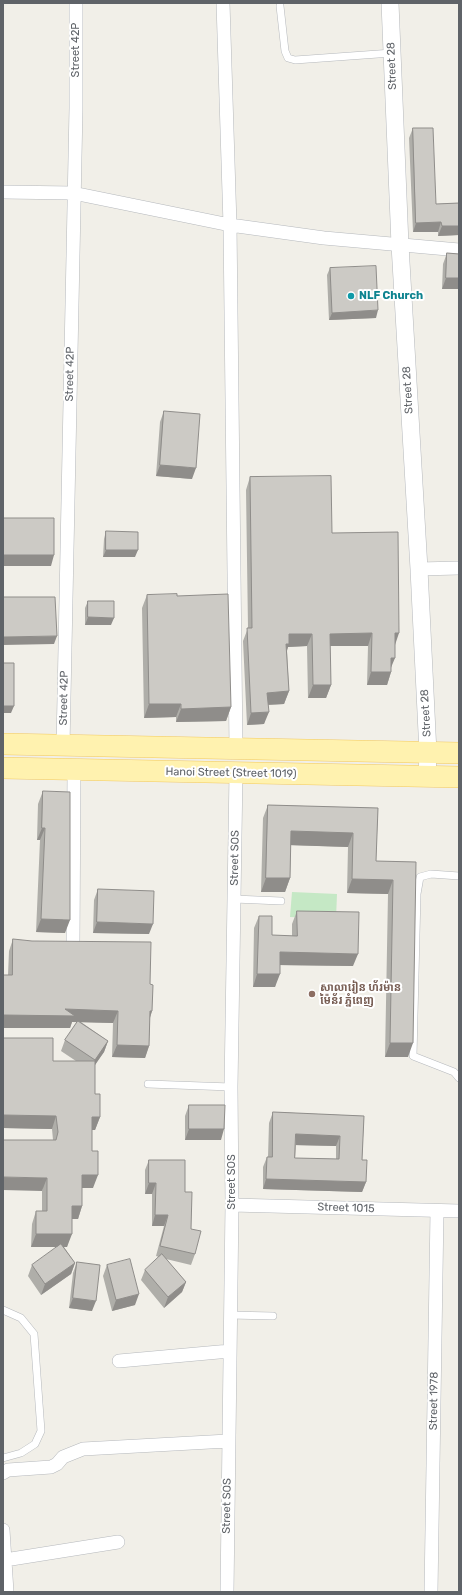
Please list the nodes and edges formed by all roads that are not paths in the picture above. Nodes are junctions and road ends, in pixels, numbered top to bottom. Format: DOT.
graph roads {
  1 [pos="76,3"];
  2 [pos="223,3"];
  3 [pos="390,3"];
  4 [pos="280,6"];
  5 [pos="392,53"];
  6 [pos="3,192"];
  7 [pos="73,193"];
  8 [pos="230,225"];
  9 [pos="400,245"];
  10 [pos="459,250"];
  11 [pos="459,568"];
  12 [pos="419,569"];
  13 [pos="3,744"];
  14 [pos="63,746"];
  15 [pos="236,748"];
  16 [pos="428,753"];
  17 [pos="459,753"];
  18 [pos="3,768"];
  19 [pos="74,770"];
  20 [pos="236,773"];
  21 [pos="427,776"];
  22 [pos="459,777"];
  23 [pos="459,876"];
  24 [pos="234,900"];
  25 [pos="281,901"];
  26 [pos="58,945"];
  27 [pos="73,945"];
  28 [pos="88,945"];
  29 [pos="459,1078"];
  30 [pos="148,1084"];
  31 [pos="231,1087"];
  32 [pos="232,1205"];
  33 [pos="437,1211"];
  34 [pos="459,1211"];
  35 [pos="3,1310"];
  36 [pos="230,1315"];
  37 [pos="272,1316"];
  38 [pos="230,1351"];
  39 [pos="119,1361"];
  40 [pos="228,1441"];
  41 [pos="3,1458"];
  42 [pos="3,1473"];
  43 [pos="3,1530"];
  44 [pos="118,1542"];
  45 [pos="5,1560"];
  46 [pos="7,1592"];
  47 [pos="227,1592"];
  48 [pos="431,1592"];
  1 -- 7 [label="street, Street 42P"];
  2 -- 8 [label="street"];
  3 -- 5 [label="street, Street 28"];
  4 -- 5 [label="lane"];
  5 -- 9 [label="street, Street 28"];
  6 -- 7 [label="street"];
  7 -- 8 [label="street"];
  7 -- 14 [label="street, Street 42P"];
  8 -- 9 [label="street"];
  8 -- 15 [label="street"];
  9 -- 10 [label="street"];
  9 -- 12 [label="street, Street 28"];
  11 -- 12 [label="street"];
  12 -- 16 [label="street, Street 28"];
  13 -- 14 [label="main road"];
  14 -- 15 [label="main road"];
  15 -- 16 [label="main road"];
  16 -- 17 [label="main road"];
  16 -- 21 [label="street, Street 28"];
  18 -- 19 [label="main road, Hanoi Street (Street 1019)"];
  19 -- 20 [label="main road, Hanoi Street (Street 1019)"];
  19 -- 27 [label="street"];
  20 -- 21 [label="main road, Hanoi Street (Street 1019)"];
  20 -- 24 [label="street, Street SOS"];
  21 -- 22 [label="main road, Hanoi Street (Street 1019)"];
  23 -- 29 [label="lane"];
  24 -- 25 [label="lane"];
  24 -- 31 [label="street, Street SOS"];
  26 -- 27 [label="street"];
  27 -- 28 [label="street"];
  30 -- 31 [label="lane"];
  31 -- 32 [label="street, Street SOS"];
  32 -- 33 [label="street, Street 1015"];
  32 -- 36 [label="street, Street SOS"];
  33 -- 34 [label="street, Street 1015"];
  33 -- 48 [label="street, Street 1978"];
  35 -- 41 [label="lane"];
  36 -- 37 [label="lane"];
  36 -- 38 [label="street, Street SOS"];
  38 -- 39 [label="street"];
  38 -- 40 [label="street, Street SOS"];
  40 -- 42 [label="street"];
  40 -- 47 [label="street, Street SOS"];
  43 -- 45 [label="street"];
  44 -- 45 [label="street"];
  45 -- 46 [label="street"];
}
